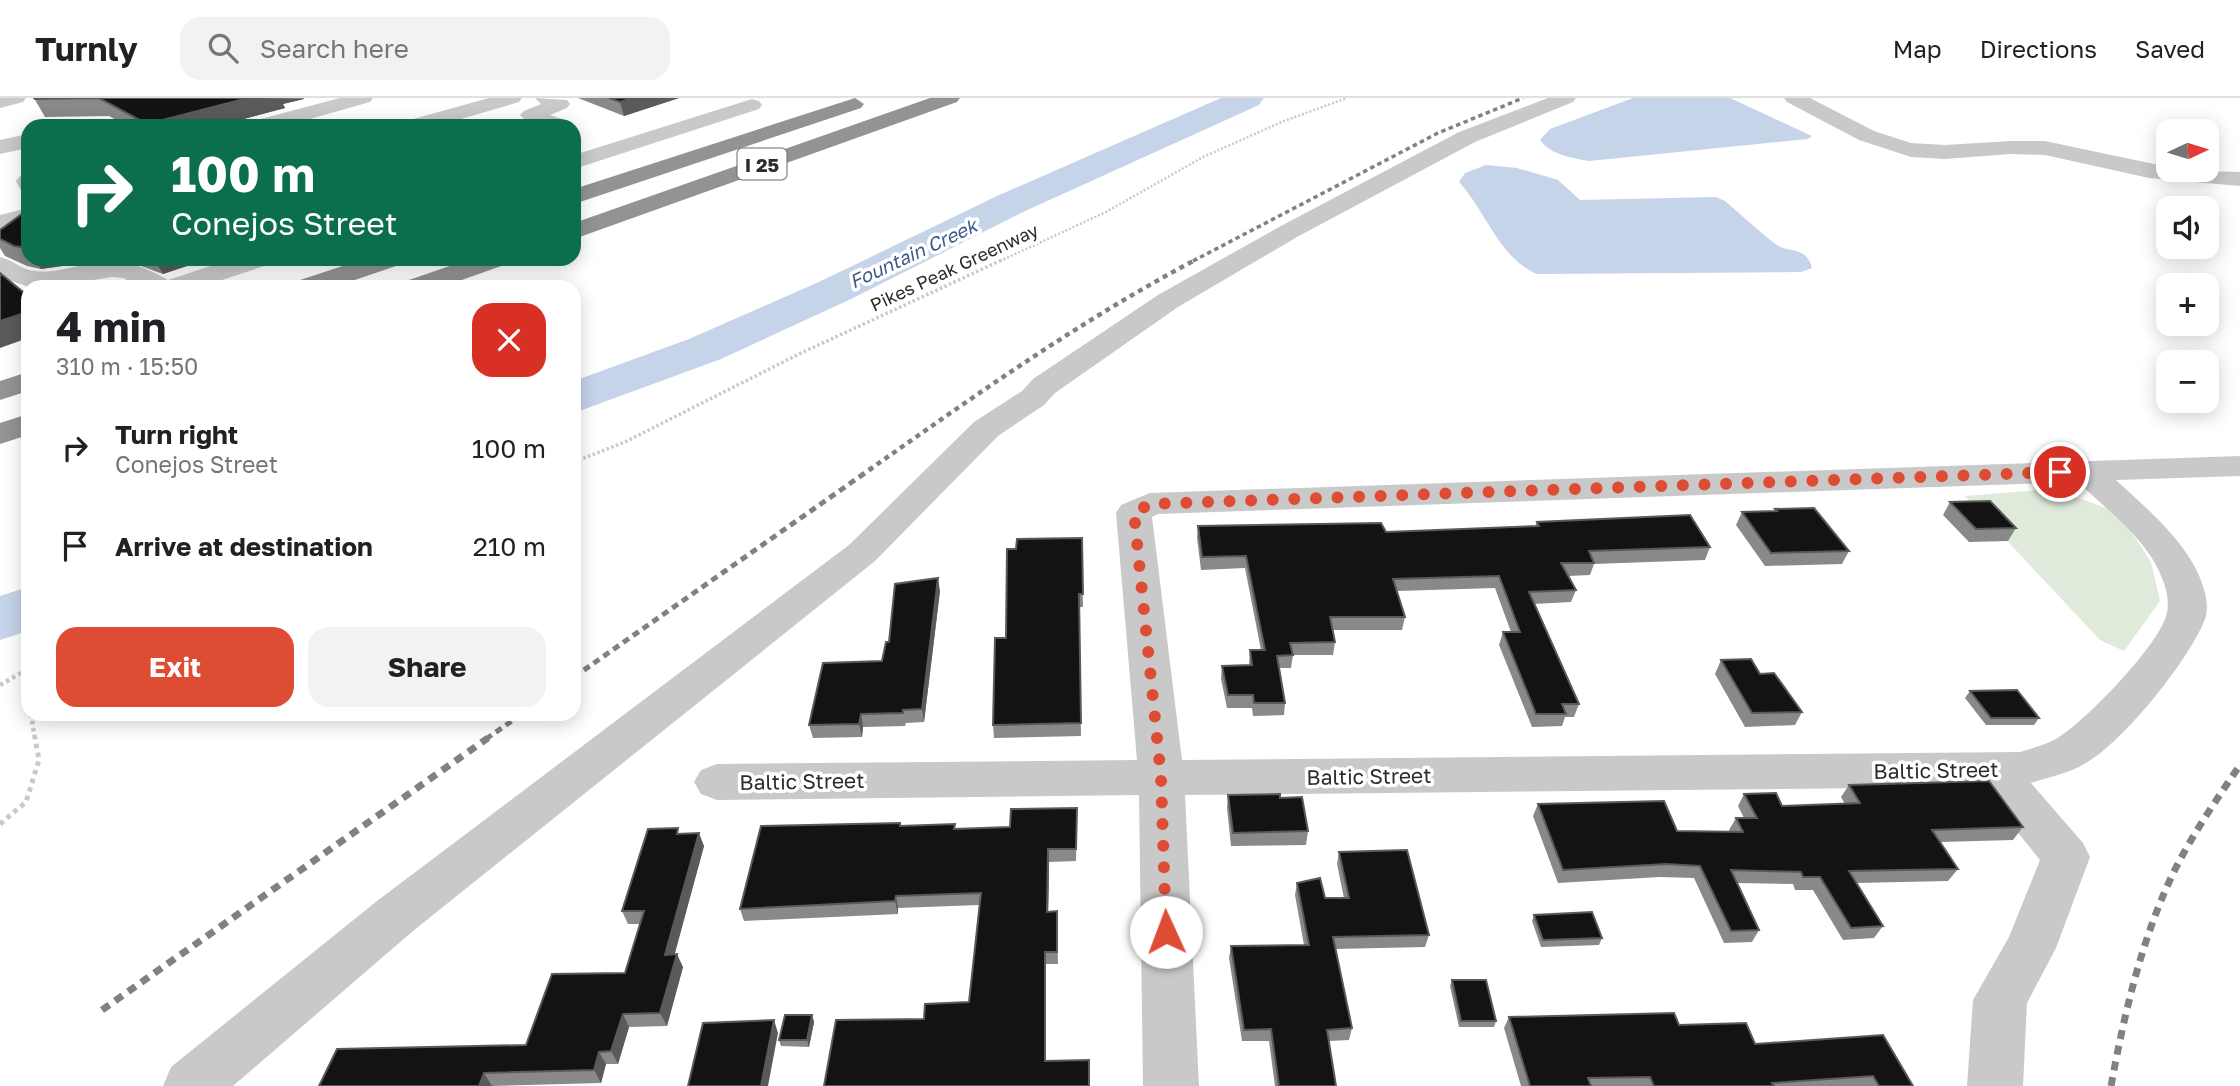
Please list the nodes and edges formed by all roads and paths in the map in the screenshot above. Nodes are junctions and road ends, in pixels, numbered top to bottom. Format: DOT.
graph roads {
  1 [pos="16,98"];
  2 [pos="512,98"];
  3 [pos="545,98"];
  4 [pos="712,98"];
  5 [pos="873,98"];
  6 [pos="950,98"];
  7 [pos="1347,98"];
  8 [pos="1566,98"];
  9 [pos="1794,98"];
  10 [pos="0,102"];
  11 [pos="752,105"];
  12 [pos="365,111"];
  13 [pos="452,115"];
  14 [pos="335,116"];
  15 [pos="313,119"];
  16 [pos="428,119"];
  17 [pos="461,119"];
  18 [pos="542,119"];
  19 [pos="581,132"];
  20 [pos="581,134"];
  21 [pos="21,143"];
  22 [pos="622,147"];
  23 [pos="0,148"];
  24 [pos="581,160"];
  25 [pos="2239,179"];
  26 [pos="21,194"];
  27 [pos="581,195"];
  28 [pos="0,199"];
  29 [pos="21,217"];
  30 [pos="0,223"];
  31 [pos="581,229"];
  32 [pos="0,265"];
  33 [pos="237,266"];
  34 [pos="369,266"];
  35 [pos="475,266"];
  36 [pos="24,280"];
  37 [pos="53,280"];
  38 [pos="146,280"];
  39 [pos="195,280"];
  40 [pos="328,280"];
  41 [pos="436,280"];
  42 [pos="21,384"];
  43 [pos="0,391"];
  44 [pos="21,426"];
  45 [pos="0,434"];
  46 [pos="581,459"];
  47 [pos="2240,466"];
  48 [pos="2086,471"];
  49 [pos="21,673"];
  50 [pos="0,685"];
  51 [pos="32,721"];
  52 [pos="2007,769"];
  53 [pos="1161,777"];
  54 [pos="717,782"];
  55 [pos="0,824"];
  56 [pos="191,1086"];
  57 [pos="1171,1086"];
  58 [pos="1995,1086"];
  1 -- 10 [label="street"];
  2 -- 13 [label="street"];
  3 -- 18 [label="street"];
  4 -- 19 [label="street"];
  5 -- 27 [label="highway, I 25"];
  6 -- 31 [label="highway, I 25"];
  7 -- 46 [label="path, Pikes Peak Greenway"];
  8 -- 56 [label="street"];
  9 -- 25 [label="street"];
  11 -- 22 [label="street"];
  12 -- 14 [label="street"];
  13 -- 16 [label="street"];
  13 -- 17 [label="street"];
  14 -- 15 [label="street"];
  20 -- 22 [label="street"];
  21 -- 23 [label="street"];
  22 -- 24 [label="street"];
  26 -- 28 [label="street"];
  29 -- 30 [label="street"];
  32 -- 36 [label="street"];
  33 -- 39 [label="street"];
  34 -- 40 [label="highway"];
  35 -- 41 [label="highway"];
  37 -- 38 [label="street"];
  42 -- 43 [label="highway"];
  44 -- 45 [label="highway"];
  47 -- 48 [label="street"];
  48 -- 52 [label="street, Baltic Street"];
  48 -- 53 [label="street"];
  49 -- 50 [label="path"];
  51 -- 55 [label="path"];
  52 -- 53 [label="street, Baltic Street"];
  52 -- 58 [label="street"];
  53 -- 54 [label="street, Baltic Street"];
  53 -- 57 [label="street"];
}
